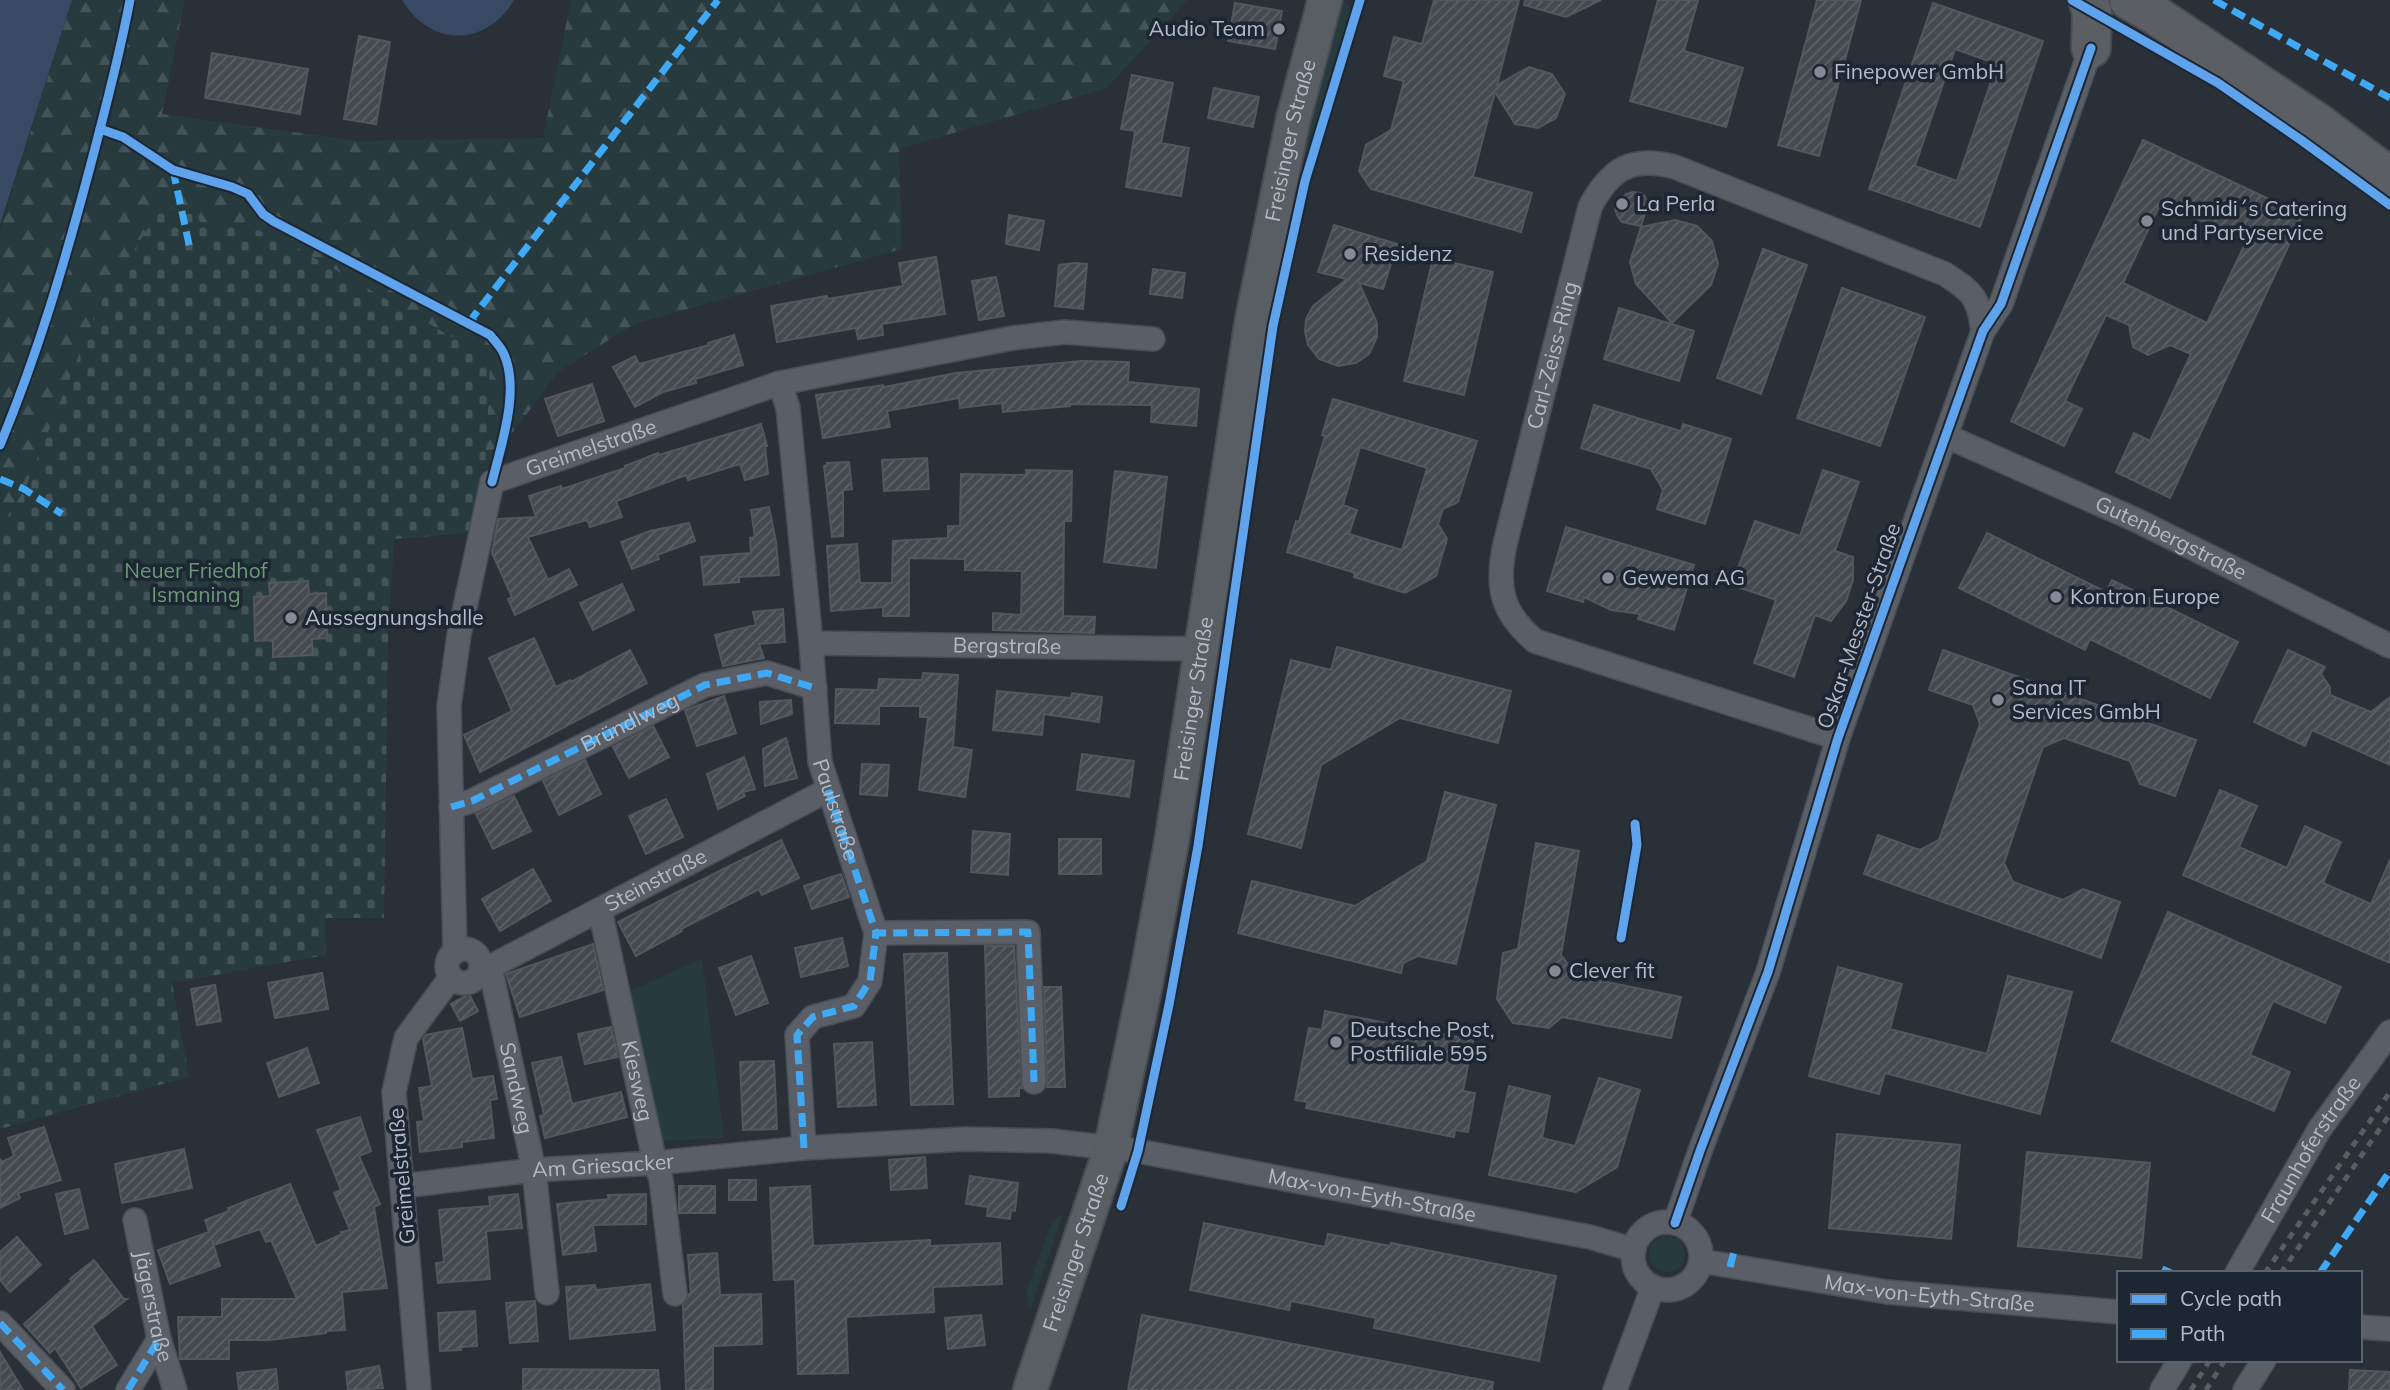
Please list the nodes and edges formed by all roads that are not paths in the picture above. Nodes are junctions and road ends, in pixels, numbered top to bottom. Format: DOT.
graph roads {
  1 [pos="1325,0"];
  2 [pos="2088,0"];
  3 [pos="2142,4"];
  4 [pos="2091,48"];
  5 [pos="2390,177"];
  6 [pos="1983,331"];
  7 [pos="1153,339"];
  8 [pos="780,383"];
  9 [pos="1946,436"];
  10 [pos="811,643"];
  11 [pos="2390,646"];
  12 [pos="1202,649"];
  13 [pos="815,688"];
  14 [pos="1838,738"];
  15 [pos="828,790"];
  16 [pos="451,807"];
  17 [pos="600,910"];
  18 [pos="876,933"];
  19 [pos="455,951"];
  20 [pos="486,967"];
  21 [pos="451,977"];
  22 [pos="2390,1032"];
  23 [pos="1034,1082"];
  24 [pos="804,1148"];
  25 [pos="1111,1148"];
  26 [pos="655,1163"];
  27 [pos="534,1170"];
  28 [pos="403,1186"];
  29 [pos="135,1220"];
  30 [pos="1675,1223"];
  31 [pos="1634,1250"];
  32 [pos="1701,1261"];
  33 [pos="2238,1271"];
  34 [pos="1653,1287"];
  35 [pos="547,1293"];
  36 [pos="675,1294"];
  37 [pos="2117,1312"];
  38 [pos="0,1323"];
  39 [pos="2362,1327"];
  40 [pos="2390,1329"];
  41 [pos="159,1339"];
  42 [pos="2179,1362"];
  43 [pos="2263,1362"];
  44 [pos="63,1390"];
  45 [pos="128,1390"];
  46 [pos="175,1390"];
  47 [pos="419,1390"];
  48 [pos="1030,1390"];
  49 [pos="1615,1390"];
  50 [pos="2162,1390"];
  51 [pos="2245,1390"];
  1 -- 12 [label="main road, Freisinger Straße"];
  2 -- 4 [label="highway"];
  3 -- 5 [label="highway"];
  4 -- 6 [label="street, Oskar-Messter-Straße"];
  6 -- 9 [label="street, Oskar-Messter-Straße"];
  6 -- 14 [label="street, Carl-Zeiss-Ring"];
  7 -- 8 [label="street, Greimelstraße"];
  8 -- 10 [label="street, Paulstraße"];
  8 -- 16 [label="street, Greimelstraße"];
  9 -- 11 [label="street, Gutenbergstraße"];
  9 -- 14 [label="street, Oskar-Messter-Straße"];
  10 -- 12 [label="street, Bergstraße"];
  10 -- 13 [label="street, Paulstraße"];
  12 -- 25 [label="main road, Freisinger Straße"];
  13 -- 15 [label="street, Paulstraße"];
  13 -- 16 [label="street, Bründlweg"];
  14 -- 30 [label="street, Oskar-Messter-Straße"];
  15 -- 17 [label="street, Steinstraße"];
  15 -- 18 [label="street, Paulstraße"];
  16 -- 19 [label="street, Greimelstraße"];
  17 -- 20 [label="street, Steinstraße"];
  17 -- 26 [label="street, Kiesweg"];
  18 -- 23 [label="street"];
  18 -- 24 [label="street"];
  19 -- 20 [label="street"];
  19 -- 21 [label="street"];
  20 -- 21 [label="street"];
  20 -- 27 [label="street, Sandweg"];
  21 -- 28 [label="street, Greimelstraße"];
  22 -- 33 [label="street, Fraunhoferstraße"];
  24 -- 25 [label="street, Am Griesacker"];
  24 -- 26 [label="street, Am Griesacker"];
  25 -- 31 [label="street, Max-von-Eyth-Straße"];
  25 -- 48 [label="main road, Freisinger Straße"];
  26 -- 27 [label="street, Am Griesacker"];
  26 -- 36 [label="street, Kiesweg"];
  27 -- 28 [label="street, Am Griesacker"];
  27 -- 35 [label="street, Sandweg"];
  28 -- 47 [label="street, Greimelstraße"];
  29 -- 41 [label="street, Jägerstraße"];
  30 -- 31 [label="street"];
  30 -- 32 [label="street"];
  31 -- 34 [label="street"];
  32 -- 34 [label="street"];
  32 -- 37 [label="street, Max-von-Eyth-Straße"];
  34 -- 49 [label="street"];
  38 -- 44 [label="street"];
  39 -- 40 [label="street"];
  41 -- 45 [label="street"];
  41 -- 46 [label="street, Jägerstraße"];
  42 -- 50 [label="street"];
  43 -- 51 [label="street"];
}
